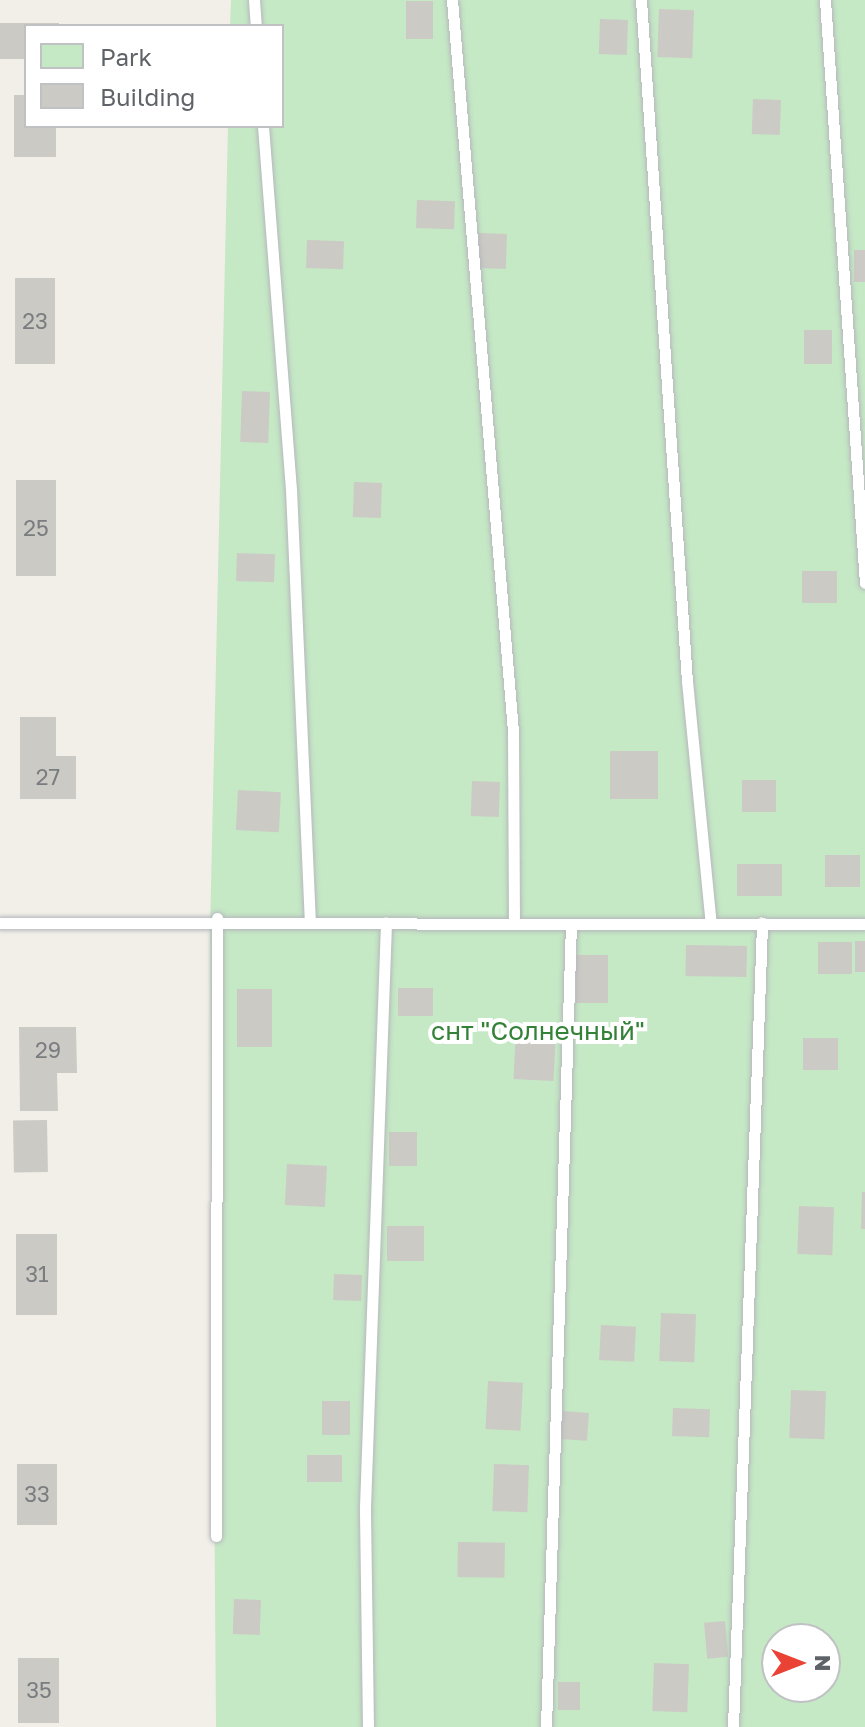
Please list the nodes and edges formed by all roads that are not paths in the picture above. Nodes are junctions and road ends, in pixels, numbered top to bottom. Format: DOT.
graph roads {
  1 [pos="254,0"];
  2 [pos="452,0"];
  3 [pos="641,0"];
  4 [pos="825,0"];
  5 [pos="256,24"];
  6 [pos="263,128"];
  7 [pos="865,583"];
  8 [pos="217,918"];
  9 [pos="310,921"];
  10 [pos="386,922"];
  11 [pos="514,922"];
  12 [pos="0,923"];
  13 [pos="762,923"];
  14 [pos="571,924"];
  15 [pos="711,924"];
  16 [pos="865,924"];
  17 [pos="216,1536"];
  18 [pos="368,1727"];
  19 [pos="546,1727"];
  20 [pos="733,1727"];
  1 -- 5 [label="lane"];
  2 -- 11 [label="lane"];
  3 -- 15 [label="lane"];
  4 -- 7 [label="lane"];
  6 -- 9 [label="lane"];
  8 -- 9 [label="lane"];
  8 -- 12 [label="lane"];
  8 -- 17 [label="lane"];
  9 -- 10 [label="lane"];
  10 -- 11 [label="lane"];
  10 -- 18 [label="lane"];
  11 -- 14 [label="lane"];
  13 -- 15 [label="lane"];
  13 -- 16 [label="lane"];
  13 -- 20 [label="lane"];
  14 -- 15 [label="lane"];
  14 -- 19 [label="lane"];
}
